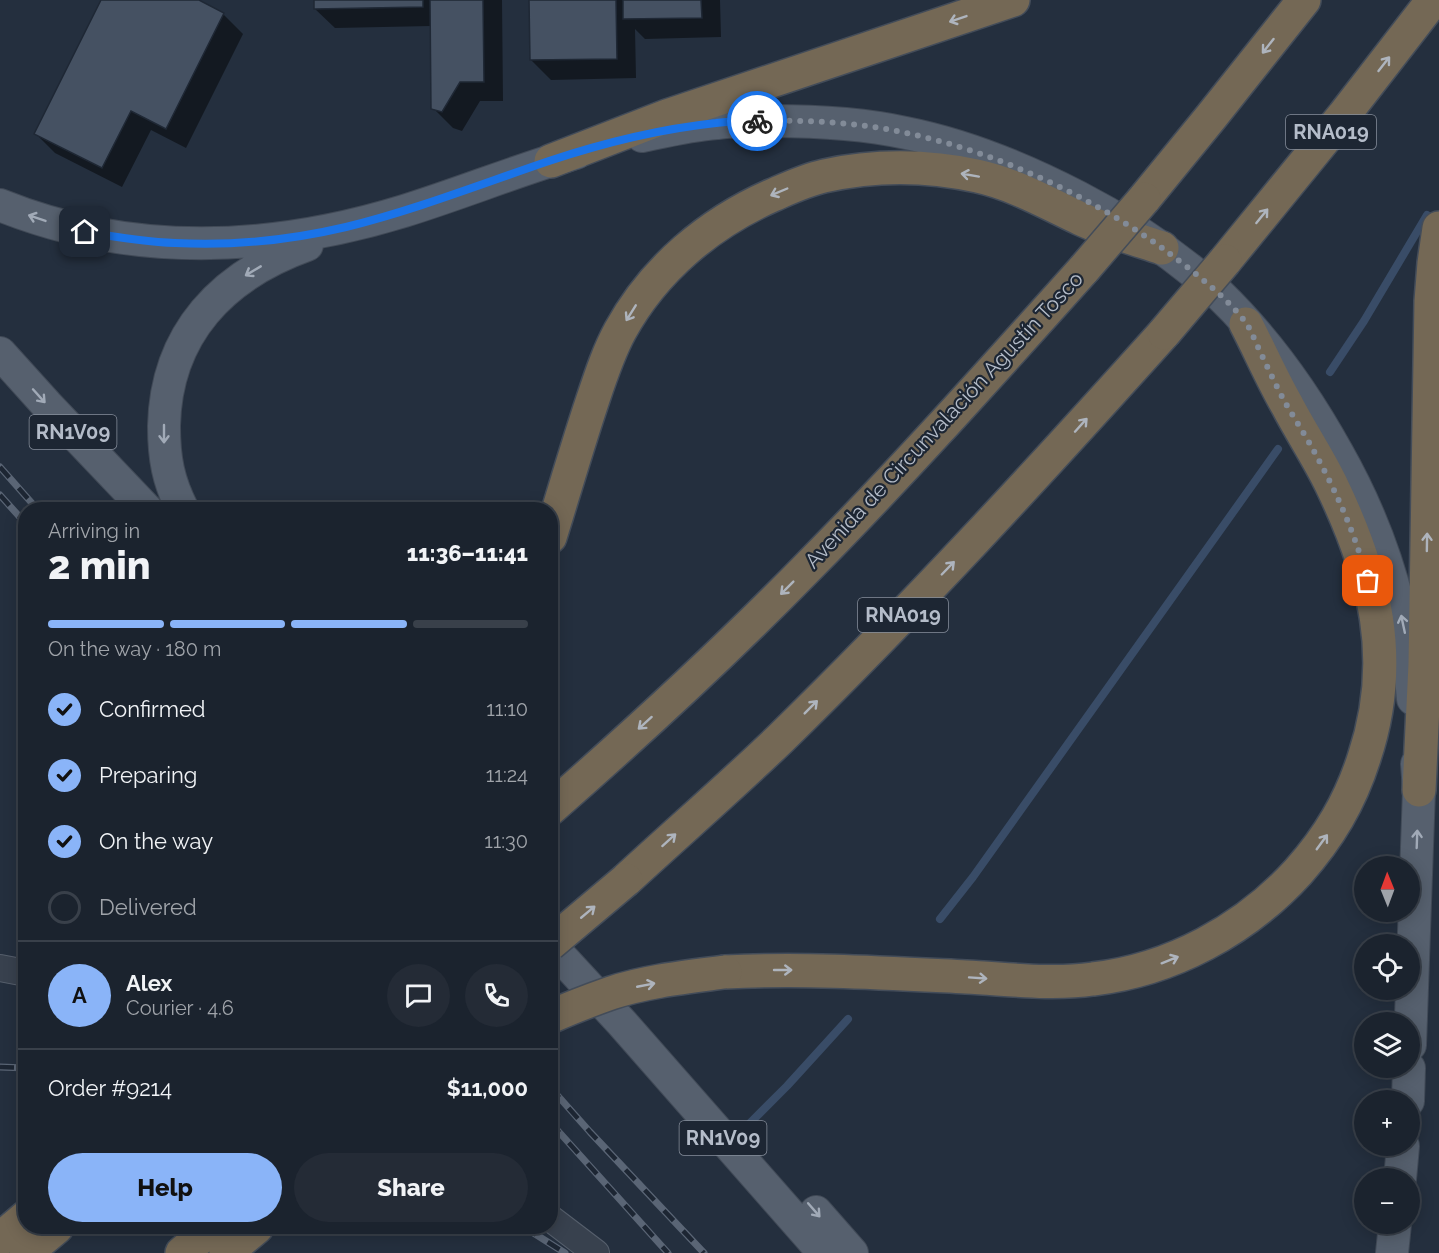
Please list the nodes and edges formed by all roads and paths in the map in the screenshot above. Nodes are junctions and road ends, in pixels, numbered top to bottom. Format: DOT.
graph roads {
  1 [pos="1013,0"];
  2 [pos="1304,0"];
  3 [pos="1433,0"];
  4 [pos="551,160"];
  5 [pos="0,205"];
  6 [pos="404,211"];
  7 [pos="1439,228"];
  8 [pos="1162,248"];
  9 [pos="1246,324"];
  10 [pos="0,353"];
  11 [pos="139,502"];
  12 [pos="179,502"];
  13 [pos="558,511"];
  14 [pos="1419,790"];
  15 [pos="558,801"];
  16 [pos="558,936"];
  17 [pos="558,952"];
  18 [pos="0,968"];
  19 [pos="18,971"];
  20 [pos="1411,1012"];
  21 [pos="558,1014"];
  22 [pos="622,1023"];
  23 [pos="18,1224"];
  24 [pos="558,1224"];
  25 [pos="49,1234"];
  26 [pos="205,1234"];
  27 [pos="248,1234"];
  28 [pos="1394,1234"];
  29 [pos="1405,1234"];
  30 [pos="0,1239"];
  31 [pos="26,1253"];
  32 [pos="182,1253"];
  33 [pos="225,1253"];
  34 [pos="597,1253"];
  35 [pos="824,1253"];
  36 [pos="852,1253"];
  37 [pos="1392,1253"];
  38 [pos="1404,1253"];
  1 -- 4 [label="highway, one-way"];
  2 -- 15 [label="highway, Avenida de Circunvalación Agustín Tosco, one-way, bridge"];
  16 -- 3 [label="highway, RNA019, one-way, bridge"];
  4 -- 6 [label="main road"];
  4 -- 8 [label="main road"];
  6 -- 5 [label="main road, one-way"];
  6 -- 12 [label="main road, one-way"];
  14 -- 7 [label="highway, one-way"];
  8 -- 9 [label="main road"];
  8 -- 13 [label="highway, one-way"];
  14 -- 9 [label="main road, one-way"];
  21 -- 9 [label="highway, one-way, bridge"];
  10 -- 11 [label="main road, RN1V09, one-way"];
  20 -- 14 [label="main road, one-way"];
  17 -- 22 [label="main road, RN1V09"];
  18 -- 19 [label="street"];
  22 -- 35 [label="main road, RN1V09"];
  22 -- 36 [label="main road, one-way"];
  23 -- 30 [label="highway"];
  24 -- 34 [label="street"];
  25 -- 31 [label="highway"];
  26 -- 32 [label="highway"];
  27 -- 33 [label="highway"];
  28 -- 37 [label="main road"];
  29 -- 38 [label="main road"];
}
